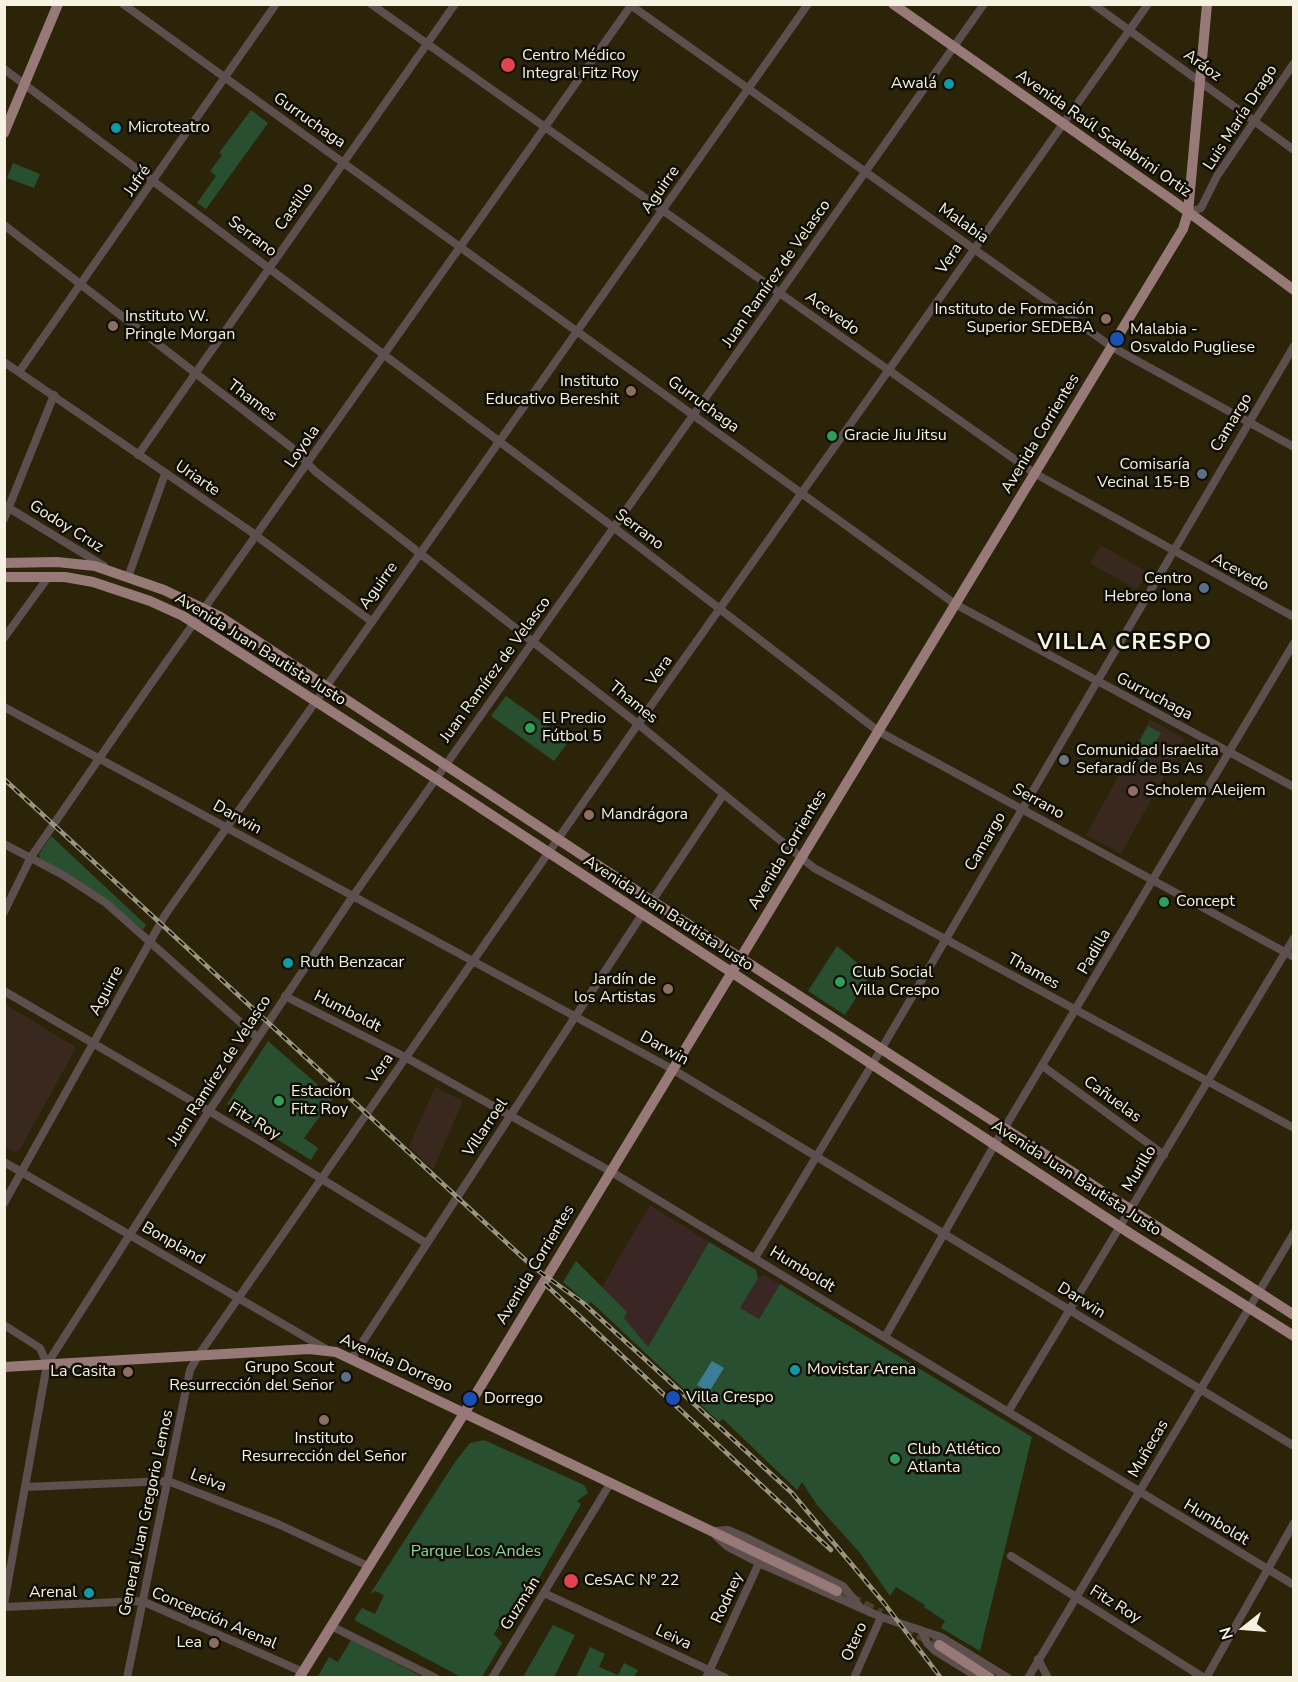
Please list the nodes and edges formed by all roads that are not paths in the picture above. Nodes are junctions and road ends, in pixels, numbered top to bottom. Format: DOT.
graph roads {
  1 [pos="58,4"];
  2 [pos="123,4"];
  3 [pos="276,4"];
  4 [pos="371,4"];
  5 [pos="455,4"];
  6 [pos="808,4"];
  7 [pos="893,4"];
  8 [pos="984,4"];
  9 [pos="1093,4"];
  10 [pos="1148,4"];
  11 [pos="1207,4"];
  12 [pos="631,5"];
  13 [pos="1130,29"];
  14 [pos="427,45"];
  15 [pos="953,47"];
  16 [pos="1293,63"];
  17 [pos="4,69"];
  18 [pos="225,78"];
  19 [pos="1200,81"];
  20 [pos="25,83"];
  21 [pos="748,90"];
  22 [pos="1254,122"];
  23 [pos="1061,124"];
  24 [pos="544,128"];
  25 [pos="4,133"];
  26 [pos="1293,150"];
  27 [pos="343,161"];
  28 [pos="866,172"];
  29 [pos="154,182"];
  30 [pos="663,211"];
  31 [pos="1188,213"];
  32 [pos="4,225"];
  33 [pos="460,248"];
  34 [pos="974,248"];
  35 [pos="270,267"];
  36 [pos="81,286"];
  37 [pos="1293,290"];
  38 [pos="780,293"];
  39 [pos="577,330"];
  40 [pos="1293,346"];
  41 [pos="1112,347"];
  42 [pos="384,357"];
  43 [pos="4,362"];
  44 [pos="889,371"];
  45 [pos="19,372"];
  46 [pos="195,375"];
  47 [pos="54,395"];
  48 [pos="693,415"];
  49 [pos="1248,424"];
  50 [pos="499,442"];
  51 [pos="1293,447"];
  52 [pos="138,455"];
  53 [pos="307,464"];
  54 [pos="1034,473"];
  55 [pos="165,474"];
  56 [pos="803,493"];
  57 [pos="6,506"];
  58 [pos="4,519"];
  59 [pos="614,528"];
  60 [pos="256,537"];
  61 [pos="1173,552"];
  62 [pos="420,553"];
  63 [pos="4,563"];
  64 [pos="113,572"];
  65 [pos="49,576"];
  66 [pos="128,577"];
  67 [pos="4,578"];
  68 [pos="955,604"];
  69 [pos="205,608"];
  70 [pos="720,609"];
  71 [pos="1293,617"];
  72 [pos="371,621"];
  73 [pos="194,623"];
  74 [pos="4,638"];
  75 [pos="534,642"];
  76 [pos="1293,643"];
  77 [pos="1097,682"];
  78 [pos="326,687"];
  79 [pos="315,702"];
  80 [pos="4,707"];
  81 [pos="638,724"];
  82 [pos="878,730"];
  83 [pos="1229,753"];
  84 [pos="100,758"];
  85 [pos="445,765"];
  86 [pos="435,778"];
  87 [pos="1293,787"];
  88 [pos="723,795"];
  89 [pos="1021,809"];
  90 [pos="225,827"];
  91 [pos="558,840"];
  92 [pos="4,843"];
  93 [pos="549,854"];
  94 [pos="31,857"];
  95 [pos="801,858"];
  96 [pos="1152,880"];
  97 [pos="353,896"];
  98 [pos="652,901"];
  99 [pos="4,912"];
  100 [pos="643,913"];
  101 [pos="1293,938"];
  102 [pos="945,939"];
  103 [pos="149,942"];
  104 [pos="1285,953"];
  105 [pos="741,956"];
  106 [pos="1293,957"];
  107 [pos="473,961"];
  108 [pos="731,972"];
  109 [pos="4,991"];
  110 [pos="285,996"];
  111 [pos="1076,1011"];
  112 [pos="576,1016"];
  113 [pos="258,1038"];
  114 [pos="94,1044"];
  115 [pos="882,1048"];
  116 [pos="405,1058"];
  117 [pos="872,1063"];
  118 [pos="1044,1067"];
  119 [pos="672,1069"];
  120 [pos="1207,1082"];
  121 [pos="209,1111"];
  122 [pos="510,1116"];
  123 [pos="1293,1128"];
  124 [pos="1005,1129"];
  125 [pos="995,1144"];
  126 [pos="1164,1155"];
  127 [pos="816,1156"];
  128 [pos="4,1162"];
  129 [pos="610,1171"];
  130 [pos="22,1172"];
  131 [pos="322,1178"];
  132 [pos="4,1203"];
  133 [pos="1132,1209"];
  134 [pos="1121,1227"];
  135 [pos="944,1233"];
  136 [pos="1293,1233"];
  137 [pos="130,1235"];
  138 [pos="426,1243"];
  139 [pos="755,1258"];
  140 [pos="1258,1292"];
  141 [pos="240,1298"];
  142 [pos="1249,1308"];
  143 [pos="1071,1311"];
  144 [pos="1293,1315"];
  145 [pos="4,1325"];
  146 [pos="1293,1336"];
  147 [pos="885,1337"];
  148 [pos="327,1350"];
  149 [pos="198,1356"];
  150 [pos="352,1358"];
  151 [pos="47,1364"];
  152 [pos="4,1367"];
  153 [pos="1199,1390"];
  154 [pos="465,1412"];
  155 [pos="1008,1412"];
  156 [pos="1293,1446"];
  157 [pos="168,1481"];
  158 [pos="611,1482"];
  159 [pos="25,1487"];
  160 [pos="1139,1492"];
  161 [pos="1293,1523"];
  162 [pos="710,1532"];
  163 [pos="1011,1556"];
  164 [pos="759,1563"];
  165 [pos="368,1566"];
  166 [pos="1267,1569"];
  167 [pos="1293,1585"];
  168 [pos="839,1592"];
  169 [pos="544,1593"];
  170 [pos="1076,1597"];
  171 [pos="142,1601"];
  172 [pos="4,1605"];
  173 [pos="860,1607"];
  174 [pos="881,1617"];
  175 [pos="331,1626"];
  176 [pos="923,1633"];
  177 [pos="938,1644"];
  178 [pos="1038,1659"];
  179 [pos="708,1673"];
  180 [pos="301,1675"];
  181 [pos="127,1677"];
  182 [pos="436,1677"];
  183 [pos="492,1677"];
  184 [pos="726,1677"];
  185 [pos="854,1677"];
  186 [pos="979,1677"];
  187 [pos="990,1677"];
  188 [pos="1008,1677"];
  189 [pos="1028,1677"];
  190 [pos="1048,1677"];
  191 [pos="1205,1677"];
  1 -- 20 [label="main road"];
  2 -- 18 [label="street, Gurruchaga"];
  3 -- 18 [label="street, Jufré"];
  4 -- 14 [label="street, Acevedo"];
  5 -- 14 [label="street, Castillo"];
  6 -- 21 [label="street, Aguirre"];
  7 -- 15 [label="main road, Avenida Raúl Scalabrini Ortiz"];
  8 -- 15 [label="street, Juan Ramírez de Velasco"];
  9 -- 13 [label="street, Aráoz"];
  10 -- 13 [label="street, Vera"];
  11 -- 19 [label="main road, Avenida Corrientes"];
  12 -- 21 [label="street, Malabia"];
  12 -- 24 [label="street, Loyola"];
  13 -- 19 [label="street, Aráoz"];
  13 -- 23 [label="street, Vera"];
  14 -- 24 [label="street, Acevedo"];
  14 -- 27 [label="street, Castillo"];
  15 -- 23 [label="main road, Avenida Raúl Scalabrini Ortiz"];
  15 -- 28 [label="street, Juan Ramírez de Velasco"];
  16 -- 22 [label="street, Luis María Drago"];
  17 -- 20 [label="street, Serrano"];
  18 -- 27 [label="street, Gurruchaga"];
  18 -- 29 [label="street, Jufré"];
  19 -- 22 [label="street, Aráoz"];
  19 -- 31 [label="main road, Avenida Corrientes"];
  20 -- 25 [label="main road"];
  20 -- 29 [label="street, Serrano"];
  21 -- 28 [label="street, Malabia"];
  21 -- 30 [label="street, Aguirre"];
  22 -- 26 [label="street, Aráoz"];
  22 -- 31 [label="street, Luis María Drago"];
  23 -- 31 [label="main road, Avenida Raúl Scalabrini Ortiz"];
  23 -- 34 [label="street, Vera"];
  24 -- 30 [label="street, Acevedo"];
  24 -- 33 [label="street, Loyola"];
  27 -- 33 [label="street, Gurruchaga"];
  27 -- 35 [label="street, Castillo"];
  28 -- 34 [label="street, Malabia"];
  28 -- 38 [label="street, Juan Ramírez de Velasco"];
  29 -- 35 [label="street, Serrano"];
  29 -- 36 [label="street, Jufré"];
  30 -- 38 [label="street, Acevedo"];
  30 -- 39 [label="street, Aguirre"];
  31 -- 37 [label="main road, Avenida Raúl Scalabrini Ortiz"];
  31 -- 41 [label="main road, Avenida Corrientes"];
  32 -- 36 [label="street, Thames"];
  33 -- 39 [label="street, Gurruchaga"];
  33 -- 42 [label="street, Loyola"];
  34 -- 41 [label="street, Malabia"];
  34 -- 44 [label="street, Vera"];
  35 -- 42 [label="street, Serrano"];
  35 -- 46 [label="street, Castillo"];
  36 -- 45 [label="street, Jufré"];
  36 -- 46 [label="street, Thames"];
  38 -- 44 [label="street, Acevedo"];
  38 -- 48 [label="street, Juan Ramírez de Velasco"];
  39 -- 48 [label="street, Gurruchaga"];
  39 -- 50 [label="street, Aguirre"];
  40 -- 49 [label="street, Camargo"];
  41 -- 49 [label="street, Malabia"];
  41 -- 54 [label="main road, Avenida Corrientes"];
  42 -- 50 [label="street, Serrano"];
  42 -- 53 [label="street, Loyola"];
  43 -- 45 [label="street, Uriarte"];
  44 -- 54 [label="street, Acevedo"];
  44 -- 56 [label="street, Vera"];
  45 -- 47 [label="street, Uriarte"];
  46 -- 52 [label="street, Castillo"];
  46 -- 53 [label="street, Thames"];
  47 -- 52 [label="street, Uriarte"];
  47 -- 57 [label="street"];
  48 -- 56 [label="street, Gurruchaga"];
  48 -- 59 [label="street, Juan Ramírez de Velasco"];
  49 -- 51 [label="street, Malabia"];
  49 -- 61 [label="street, Camargo"];
  50 -- 59 [label="street, Serrano"];
  50 -- 62 [label="street, Aguirre"];
  52 -- 55 [label="street, Uriarte"];
  53 -- 60 [label="street, Loyola"];
  53 -- 62 [label="street, Thames"];
  54 -- 61 [label="street, Acevedo"];
  54 -- 68 [label="main road, Avenida Corrientes"];
  55 -- 60 [label="street, Uriarte"];
  55 -- 66 [label="street"];
  56 -- 68 [label="street, Gurruchaga"];
  56 -- 70 [label="street, Vera"];
  57 -- 58 [label="street"];
  57 -- 64 [label="street, Godoy Cruz"];
  59 -- 70 [label="street, Serrano"];
  59 -- 75 [label="street, Juan Ramírez de Velasco"];
  60 -- 69 [label="street, Loyola"];
  60 -- 72 [label="street, Uriarte"];
  61 -- 71 [label="street, Acevedo"];
  61 -- 77 [label="street, Camargo"];
  62 -- 72 [label="street, Aguirre"];
  62 -- 75 [label="street, Thames"];
  63 -- 64 [label="main road, Avenida Juan Bautista Justo"];
  64 -- 66 [label="main road, Avenida Juan Bautista Justo"];
  65 -- 67 [label="main road, Avenida Juan Bautista Justo"];
  65 -- 73 [label="main road, Avenida Juan Bautista Justo"];
  65 -- 74 [label="street"];
  66 -- 69 [label="main road, Avenida Juan Bautista Justo"];
  68 -- 77 [label="street, Gurruchaga"];
  68 -- 82 [label="main road, Avenida Corrientes"];
  69 -- 73 [label="street, Loyola"];
  69 -- 78 [label="main road, Avenida Juan Bautista Justo"];
  70 -- 81 [label="street, Vera"];
  70 -- 82 [label="street, Serrano"];
  72 -- 78 [label="street, Aguirre"];
  73 -- 79 [label="main road, Avenida Juan Bautista Justo"];
  73 -- 84 [label="street, Loyola"];
  75 -- 81 [label="street, Thames"];
  75 -- 85 [label="street, Juan Ramírez de Velasco"];
  76 -- 83 [label="street, Padilla"];
  77 -- 83 [label="street, Gurruchaga"];
  77 -- 89 [label="street, Camargo"];
  78 -- 79 [label="street, Aguirre"];
  78 -- 85 [label="main road, Avenida Juan Bautista Justo"];
  79 -- 86 [label="main road, Avenida Juan Bautista Justo"];
  79 -- 90 [label="street, Aguirre"];
  80 -- 84 [label="street, Darwin"];
  81 -- 88 [label="street, Thames"];
  81 -- 91 [label="street, Vera"];
  82 -- 89 [label="street, Serrano"];
  82 -- 95 [label="main road, Avenida Corrientes"];
  83 -- 87 [label="street, Gurruchaga"];
  83 -- 96 [label="street, Padilla"];
  84 -- 90 [label="street, Darwin"];
  84 -- 94 [label="street, Loyola"];
  85 -- 86 [label="street, Juan Ramírez de Velasco"];
  85 -- 91 [label="main road, Avenida Juan Bautista Justo"];
  86 -- 93 [label="main road, Avenida Juan Bautista Justo"];
  86 -- 97 [label="street, Juan Ramírez de Velasco"];
  88 -- 95 [label="street, Thames"];
  88 -- 98 [label="street"];
  89 -- 96 [label="street, Serrano"];
  89 -- 102 [label="street, Camargo"];
  90 -- 97 [label="street, Darwin"];
  90 -- 103 [label="street, Aguirre"];
  91 -- 93 [label="street, Vera"];
  91 -- 98 [label="main road, Avenida Juan Bautista Justo"];
  92 -- 94 [label="street"];
  93 -- 100 [label="main road, Avenida Juan Bautista Justo"];
  93 -- 107 [label="street, Vera"];
  94 -- 99 [label="street, Loyola"];
  94 -- 103 [label="street"];
  95 -- 102 [label="street, Thames"];
  95 -- 105 [label="main road, Avenida Corrientes"];
  96 -- 104 [label="street, Serrano"];
  96 -- 111 [label="street, Padilla"];
  97 -- 107 [label="street, Darwin"];
  97 -- 110 [label="street, Juan Ramírez de Velasco"];
  98 -- 105 [label="main road, Avenida Juan Bautista Justo"];
  100 -- 108 [label="main road, Avenida Juan Bautista Justo"];
  100 -- 112 [label="street, Villarroel"];
  101 -- 104 [label="street, Murillo"];
  102 -- 111 [label="street, Thames"];
  102 -- 115 [label="street, Camargo"];
  103 -- 113 [label="street"];
  103 -- 114 [label="street, Aguirre"];
  104 -- 106 [label="street, Serrano"];
  104 -- 120 [label="street, Murillo"];
  105 -- 108 [label="main road, Avenida Corrientes"];
  105 -- 115 [label="main road, Avenida Juan Bautista Justo"];
  107 -- 112 [label="street, Darwin"];
  107 -- 116 [label="street, Vera"];
  108 -- 117 [label="main road, Avenida Juan Bautista Justo"];
  108 -- 119 [label="main road, Avenida Corrientes"];
  109 -- 114 [label="street, Fitz Roy"];
  110 -- 113 [label="street, Juan Ramírez de Velasco"];
  110 -- 116 [label="street, Humboldt"];
  111 -- 118 [label="street, Padilla"];
  111 -- 120 [label="street, Thames"];
  112 -- 119 [label="street, Darwin"];
  112 -- 122 [label="street, Villarroel"];
  113 -- 121 [label="street, Juan Ramírez de Velasco"];
  114 -- 121 [label="street, Fitz Roy"];
  114 -- 130 [label="street, Aguirre"];
  115 -- 117 [label="street, Camargo"];
  115 -- 124 [label="main road, Avenida Juan Bautista Justo"];
  116 -- 122 [label="street, Humboldt"];
  116 -- 131 [label="street, Vera"];
  117 -- 125 [label="main road, Avenida Juan Bautista Justo"];
  117 -- 127 [label="street, Camargo"];
  118 -- 124 [label="street, Padilla"];
  118 -- 126 [label="street, Cañuelas"];
  119 -- 127 [label="street, Darwin"];
  119 -- 129 [label="main road, Avenida Corrientes"];
  120 -- 123 [label="street, Thames"];
  120 -- 126 [label="street, Murillo"];
  121 -- 131 [label="street, Fitz Roy"];
  121 -- 137 [label="street, Juan Ramírez de Velasco"];
  122 -- 129 [label="street, Humboldt"];
  122 -- 138 [label="street, Villarroel"];
  124 -- 125 [label="street, Padilla"];
  124 -- 133 [label="main road, Avenida Juan Bautista Justo"];
  125 -- 134 [label="main road, Avenida Juan Bautista Justo"];
  125 -- 135 [label="street, Padilla"];
  126 -- 133 [label="street, Murillo"];
  127 -- 135 [label="street, Darwin"];
  127 -- 139 [label="street, Camargo"];
  128 -- 130 [label="street, Bonpland"];
  129 -- 139 [label="street, Humboldt"];
  129 -- 154 [label="main road, Avenida Corrientes"];
  130 -- 132 [label="street, Aguirre"];
  130 -- 137 [label="street, Bonpland"];
  131 -- 138 [label="street, Fitz Roy"];
  131 -- 141 [label="street, Vera"];
  133 -- 134 [label="street, Murillo"];
  133 -- 140 [label="main road, Avenida Juan Bautista Justo"];
  134 -- 142 [label="main road, Avenida Juan Bautista Justo"];
  134 -- 143 [label="street, Murillo"];
  135 -- 143 [label="street, Darwin"];
  135 -- 147 [label="street, Padilla"];
  136 -- 140 [label="street, Muñecas"];
  137 -- 141 [label="street, Bonpland"];
  137 -- 151 [label="street, Juan Ramírez de Velasco"];
  138 -- 150 [label="street, Villarroel"];
  139 -- 147 [label="street, Humboldt"];
  140 -- 142 [label="street, Muñecas"];
  140 -- 144 [label="main road, Avenida Juan Bautista Justo"];
  141 -- 148 [label="street, Bonpland"];
  141 -- 149 [label="street, Vera"];
  142 -- 146 [label="main road, Avenida Juan Bautista Justo"];
  142 -- 153 [label="street, Muñecas"];
  143 -- 153 [label="street, Darwin"];
  143 -- 155 [label="street, Murillo"];
  145 -- 151 [label="street"];
  147 -- 155 [label="street, Humboldt"];
  148 -- 149 [label="main road, Avenida Dorrego"];
  148 -- 150 [label="main road, Avenida Dorrego"];
  149 -- 151 [label="main road, Avenida Dorrego"];
  149 -- 157 [label="street, General Juan Gregorio Lemos"];
  150 -- 154 [label="main road, Avenida Dorrego"];
  151 -- 152 [label="main road, Avenida Dorrego"];
  151 -- 159 [label="street"];
  153 -- 156 [label="street, Darwin"];
  153 -- 160 [label="street, Muñecas"];
  154 -- 158 [label="main road, Avenida Dorrego"];
  154 -- 165 [label="main road, Avenida Corrientes"];
  155 -- 160 [label="street, Humboldt"];
  157 -- 159 [label="street, Leiva"];
  157 -- 165 [label="street, Leiva"];
  157 -- 171 [label="street, General Juan Gregorio Lemos"];
  158 -- 162 [label="main road, Avenida Dorrego"];
  158 -- 169 [label="street, Guzmán"];
  159 -- 172 [label="street"];
  160 -- 166 [label="street, Humboldt"];
  160 -- 170 [label="street, Muñecas"];
  161 -- 166 [label="street"];
  162 -- 164 [label="street, Avenida Dorrego"];
  162 -- 168 [label="main road, Avenida Dorrego"];
  163 -- 170 [label="street, Fitz Roy"];
  164 -- 168 [label="street, Avenida Dorrego"];
  164 -- 179 [label="street, Rodney"];
  165 -- 175 [label="main road, Avenida Corrientes"];
  166 -- 167 [label="street, Humboldt"];
  166 -- 191 [label="street"];
  168 -- 173 [label="street, Avenida Dorrego"];
  168 -- 173 [label="street, Avenida Dorrego"];
  169 -- 179 [label="street, Leiva"];
  169 -- 183 [label="street, Guzmán"];
  170 -- 178 [label="street, Muñecas"];
  170 -- 191 [label="street, Fitz Roy"];
  171 -- 172 [label="street, Concepción Arenal"];
  171 -- 180 [label="street, Concepción Arenal"];
  171 -- 181 [label="street, General Juan Gregorio Lemos"];
  173 -- 174 [label="street, Avenida Dorrego"];
  174 -- 176 [label="street, Avenida Dorrego"];
  174 -- 185 [label="street, Otero"];
  175 -- 180 [label="main road, Avenida Corrientes"];
  175 -- 182 [label="street"];
  176 -- 177 [label="street, Avenida Dorrego"];
  176 -- 177 [label="street, Avenida Dorrego"];
  177 -- 186 [label="street, Avenida Dorrego"];
  177 -- 187 [label="main road, Avenida Dorrego"];
  177 -- 188 [label="street, Avenida Dorrego"];
  178 -- 189 [label="street, Muñecas"];
  178 -- 190 [label="street"];
  179 -- 184 [label="street, Leiva"];
}
